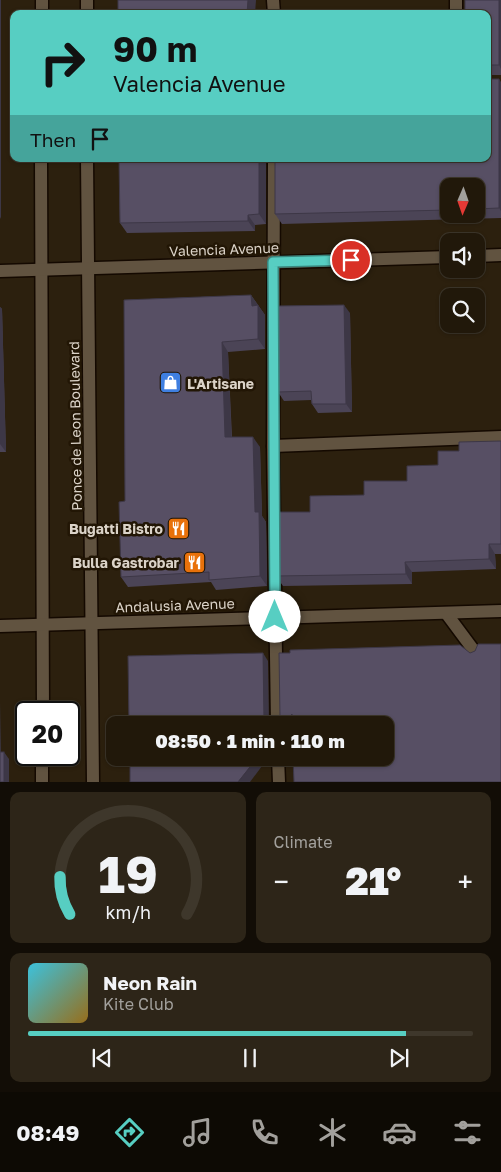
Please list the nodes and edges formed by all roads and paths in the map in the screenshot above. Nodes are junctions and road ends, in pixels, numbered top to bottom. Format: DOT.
graph roads {
  1 [pos="42,162"];
  2 [pos="87,162"];
  3 [pos="274,162"];
  4 [pos="485,256"];
  5 [pos="501,256"];
  6 [pos="440,257"];
  7 [pos="273,262"];
  8 [pos="88,267"];
  9 [pos="41,270"];
  10 [pos="0,271"];
  11 [pos="501,437"];
  12 [pos="273,446"];
  13 [pos="501,611"];
  14 [pos="446,613"];
  15 [pos="275,617"];
  16 [pos="92,622"];
  17 [pos="44,624"];
  18 [pos="0,626"];
  19 [pos="475,652"];
  20 [pos="43,701"];
  21 [pos="278,716"];
  22 [pos="42,766"];
  23 [pos="278,766"];
  24 [pos="42,782"];
  25 [pos="93,782"];
  26 [pos="279,782"];
  1 -- 9 [label="street"];
  2 -- 8 [label="street, Ponce de Leon Boulevard"];
  3 -- 7 [label="street"];
  4 -- 5 [label="street"];
  6 -- 7 [label="street, Valencia Avenue"];
  7 -- 8 [label="street, Valencia Avenue"];
  7 -- 12 [label="street"];
  8 -- 9 [label="street, Valencia Avenue"];
  8 -- 16 [label="street, Ponce de Leon Boulevard"];
  9 -- 10 [label="street, Valencia Avenue"];
  9 -- 17 [label="street"];
  11 -- 12 [label="street"];
  12 -- 15 [label="street"];
  13 -- 14 [label="street, Andalusia Avenue"];
  14 -- 15 [label="street, Andalusia Avenue"];
  14 -- 19 [label="street"];
  15 -- 16 [label="street, Andalusia Avenue"];
  15 -- 21 [label="street"];
  16 -- 17 [label="street, Andalusia Avenue"];
  16 -- 25 [label="street, Ponce de Leon Boulevard"];
  17 -- 18 [label="street, Andalusia Avenue"];
  17 -- 20 [label="street"];
  22 -- 24 [label="street"];
  23 -- 26 [label="street"];
}
